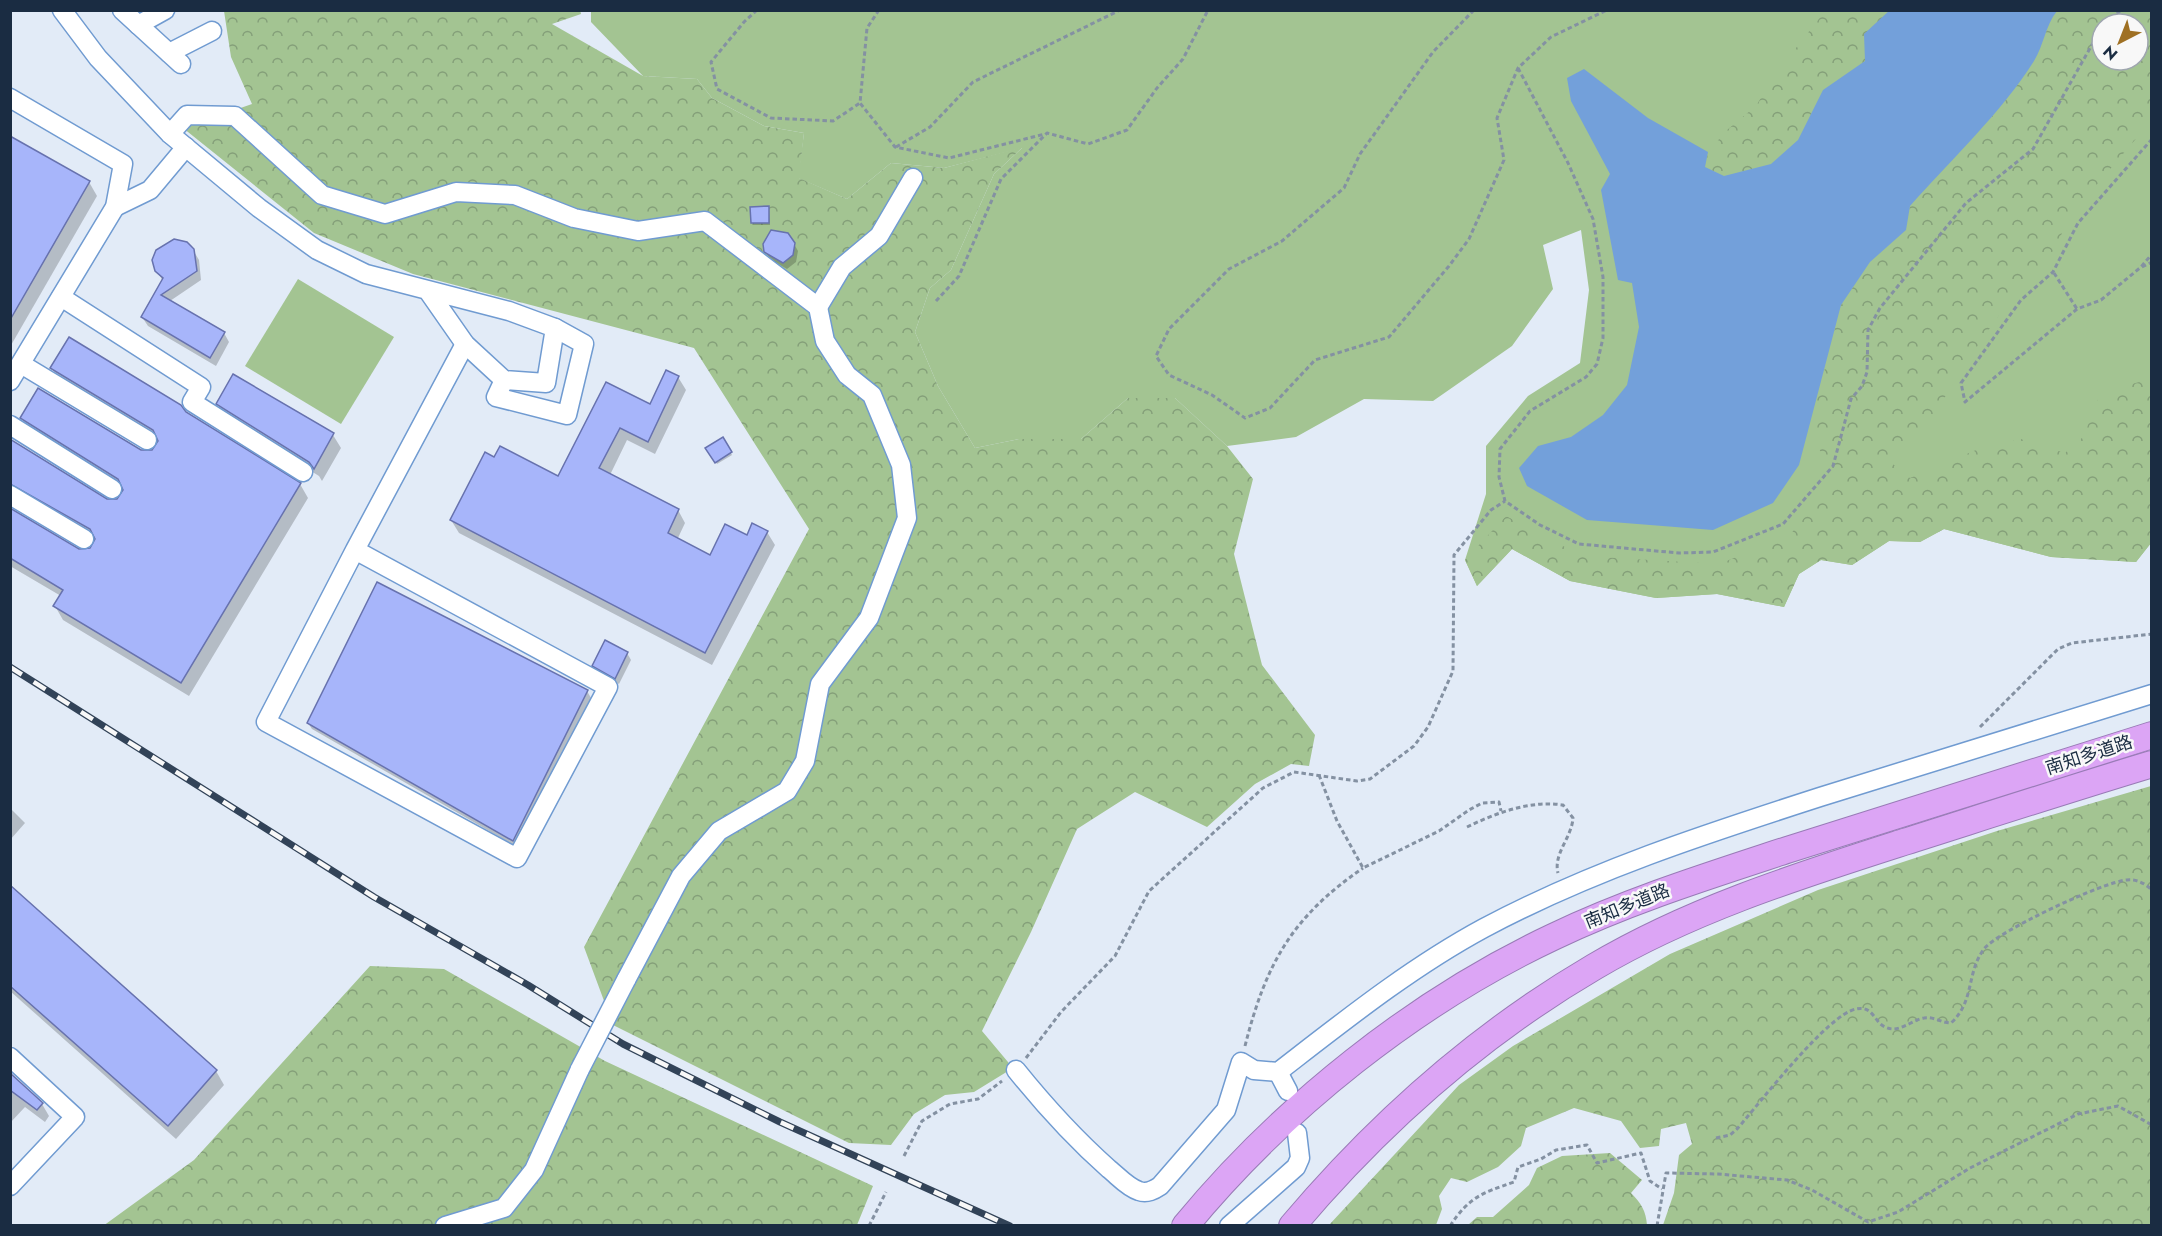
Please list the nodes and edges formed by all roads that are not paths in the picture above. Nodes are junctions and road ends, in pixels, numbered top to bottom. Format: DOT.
graph roads {
  1 [pos="62,10"];
  2 [pos="122,10"];
  3 [pos="165,10"];
  4 [pos="138,25"];
  5 [pos="212,31"];
  6 [pos="10,98"];
  7 [pos="170,134"];
  8 [pos="186,147"];
  9 [pos="913,178"];
  10 [pos="115,207"];
  11 [pos="428,291"];
  12 [pos="61,297"];
  13 [pos="818,306"];
  14 [pos="555,328"];
  15 [pos="465,344"];
  16 [pos="21,364"];
  17 [pos="504,380"];
  18 [pos="10,381"];
  19 [pos="10,425"];
  20 [pos="147,440"];
  21 [pos="303,472"];
  22 [pos="112,489"];
  23 [pos="10,495"];
  24 [pos="84,539"];
  25 [pos="355,550"];
  26 [pos="2151,694"];
  27 [pos="2151,735"];
  28 [pos="2151,764"];
  29 [pos="10,1057"];
  30 [pos="1016,1070"];
  31 [pos="1278,1072"];
  32 [pos="1288,1091"];
  33 [pos="1297,1133"];
  34 [pos="10,1186"];
  35 [pos="445,1226"];
  36 [pos="1185,1226"];
  37 [pos="1228,1226"];
  38 [pos="1292,1226"];
  1 -- 7 [label="street"];
  2 -- 4 [label="street"];
  3 -- 4 [label="street"];
  4 -- 5 [label="street"];
  6 -- 10 [label="street"];
  7 -- 8 [label="street"];
  7 -- 13 [label="street"];
  8 -- 10 [label="street"];
  8 -- 11 [label="street"];
  9 -- 13 [label="street"];
  10 -- 12 [label="street"];
  11 -- 14 [label="street"];
  11 -- 15 [label="street"];
  12 -- 16 [label="street"];
  12 -- 21 [label="street"];
  13 -- 35 [label="street, bridge"];
  14 -- 17 [label="street"];
  14 -- 17 [label="street"];
  15 -- 17 [label="street"];
  15 -- 25 [label="street"];
  16 -- 18 [label="street"];
  16 -- 20 [label="street"];
  19 -- 22 [label="street"];
  23 -- 24 [label="street"];
  25 -- 25 [label="street"];
  26 -- 31 [label="street"];
  27 -- 36 [label="highway, 南知多道路"];
  28 -- 38 [label="highway, 南知多道路"];
  29 -- 34 [label="street"];
  30 -- 31 [label="street"];
  31 -- 32 [label="street"];
  33 -- 37 [label="street"];
}
